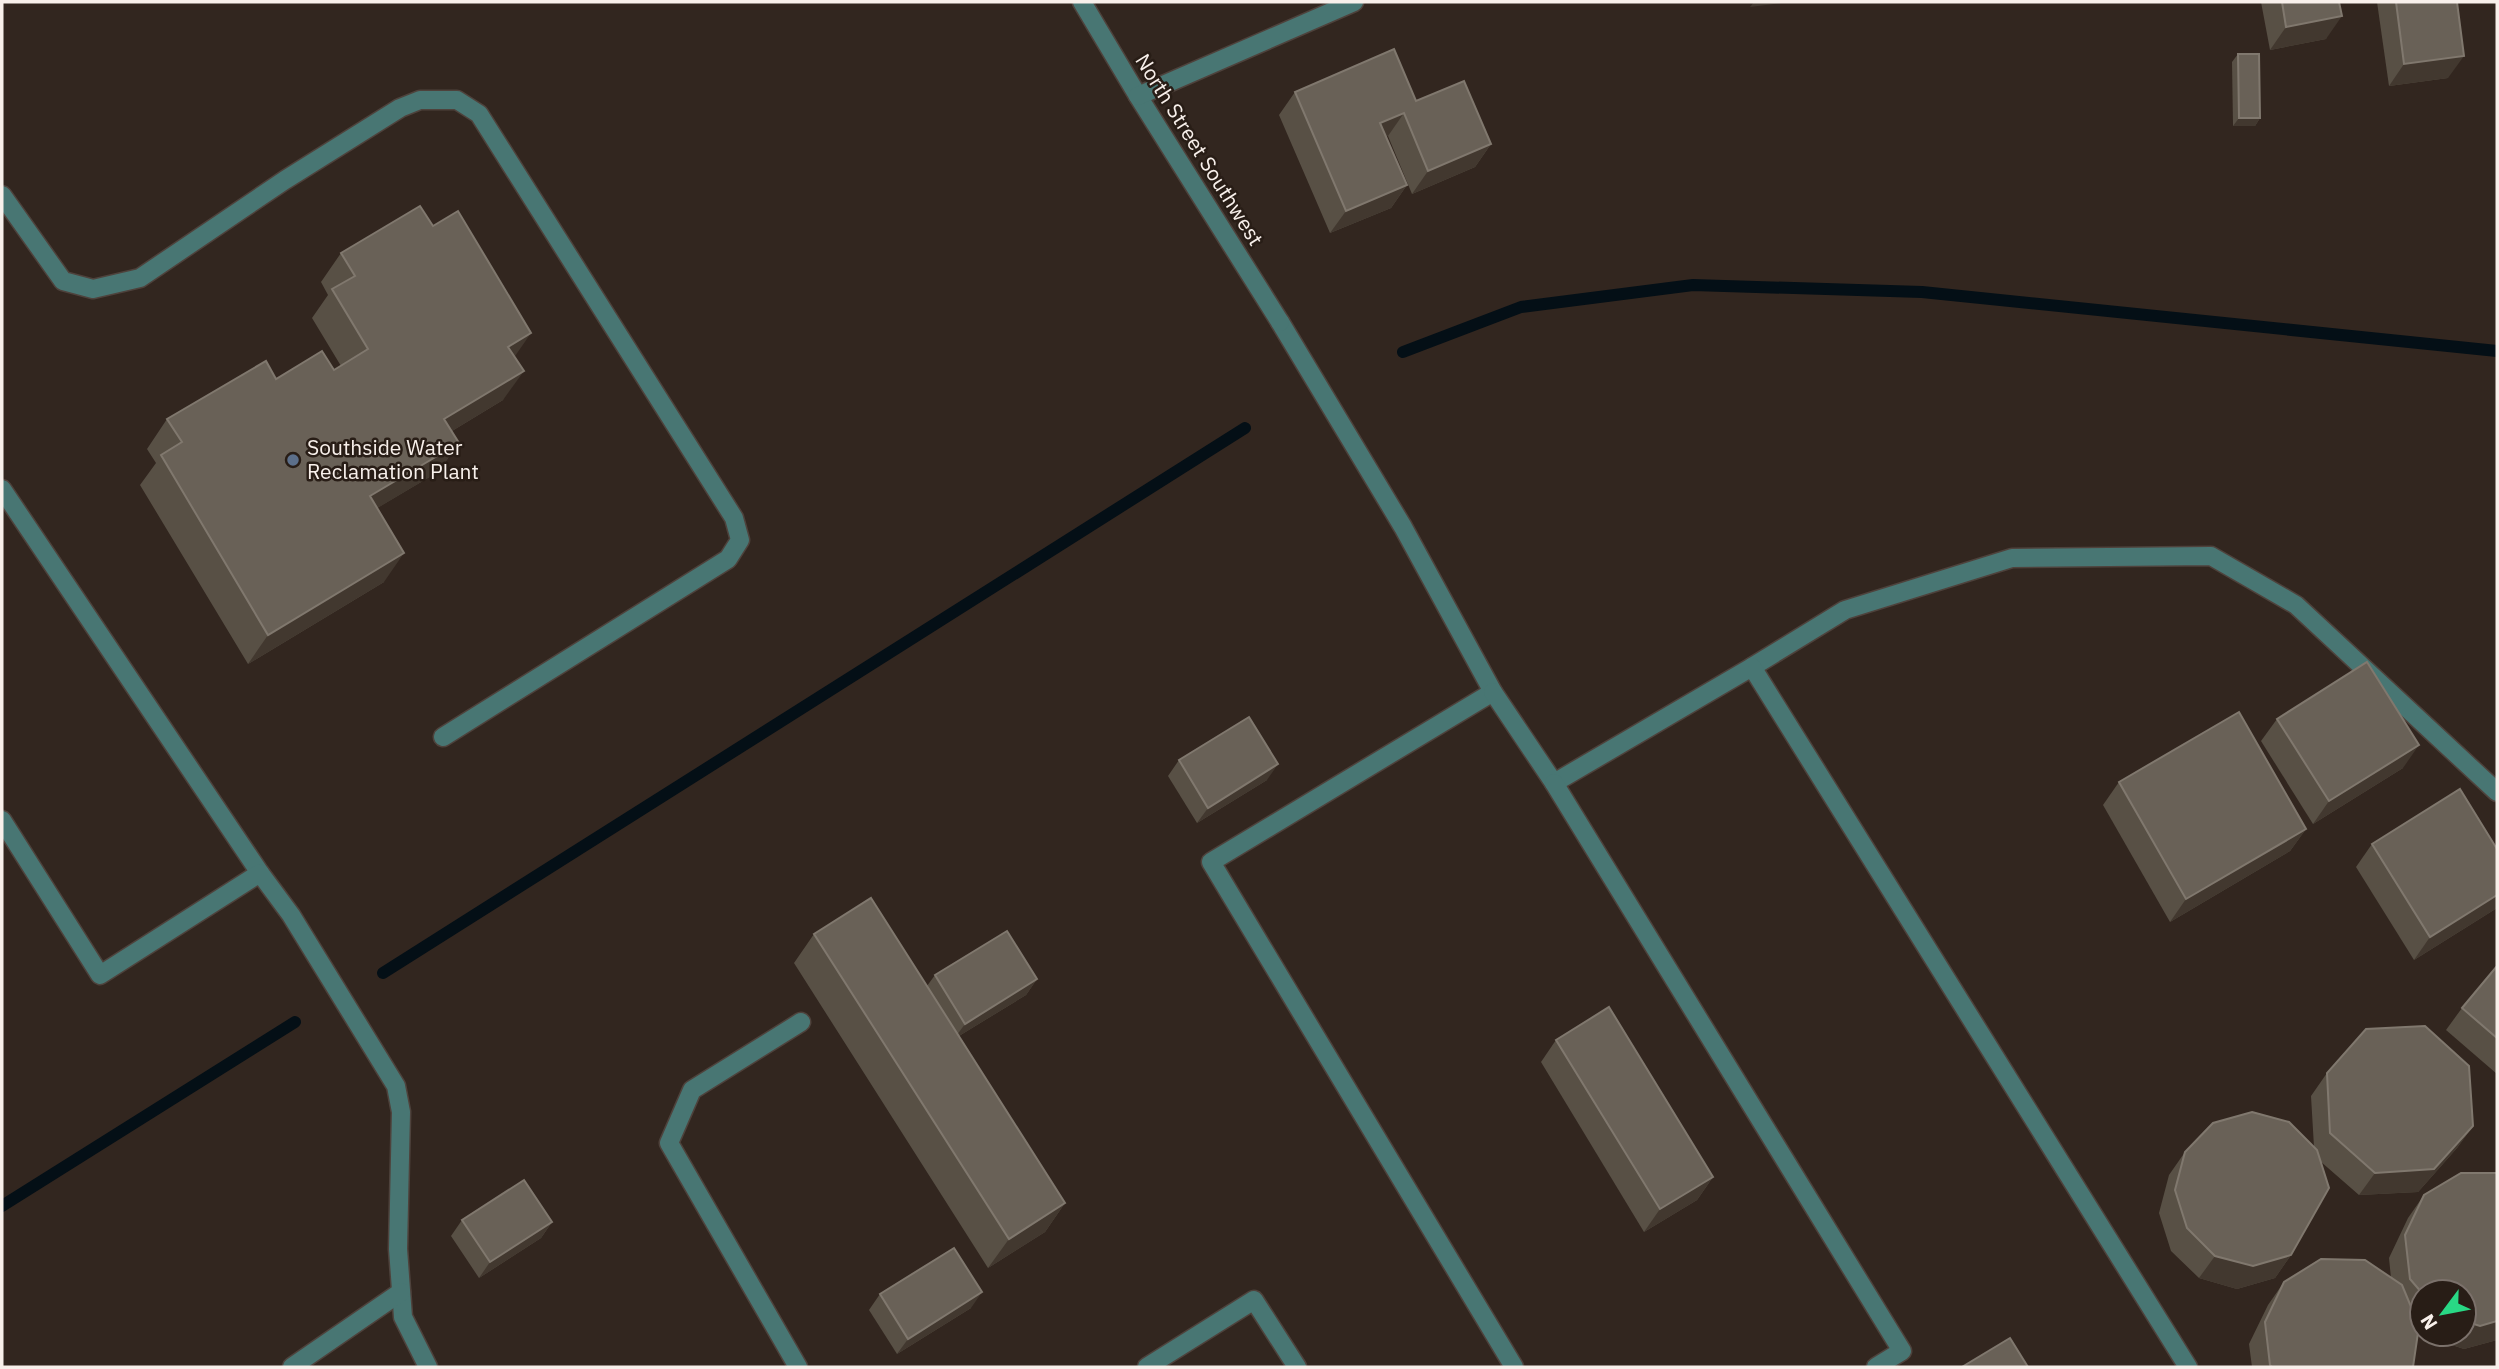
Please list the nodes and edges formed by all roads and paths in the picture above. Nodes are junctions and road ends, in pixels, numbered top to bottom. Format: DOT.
graph roads {
  1 [pos="1082,2"];
  2 [pos="1354,2"];
  3 [pos="1138,96"];
  4 [pos="2,195"];
  5 [pos="2,489"];
  6 [pos="1752,667"];
  7 [pos="1493,692"];
  8 [pos="443,737"];
  9 [pos="1553,783"];
  10 [pos="2497,792"];
  11 [pos="2,820"];
  12 [pos="260,873"];
  13 [pos="801,1022"];
  14 [pos="401,1292"];
  15 [pos="292,1367"];
  16 [pos="428,1367"];
  17 [pos="798,1367"];
  18 [pos="1147,1367"];
  19 [pos="1297,1367"];
  20 [pos="1514,1367"];
  21 [pos="1876,1367"];
  22 [pos="2188,1367"];
  1 -- 3 [label="street, North Street Southwest"];
  2 -- 3 [label="street"];
  3 -- 7 [label="street, North Street Southwest"];
  4 -- 8 [label="street"];
  5 -- 12 [label="street"];
  6 -- 9 [label="street"];
  6 -- 10 [label="street"];
  6 -- 22 [label="street"];
  7 -- 9 [label="street, North Street Southwest"];
  7 -- 20 [label="street"];
  9 -- 21 [label="street, North Street Southwest"];
  11 -- 12 [label="street"];
  12 -- 14 [label="street"];
  13 -- 17 [label="street"];
  14 -- 15 [label="street"];
  14 -- 16 [label="street"];
  18 -- 19 [label="street"];
}
